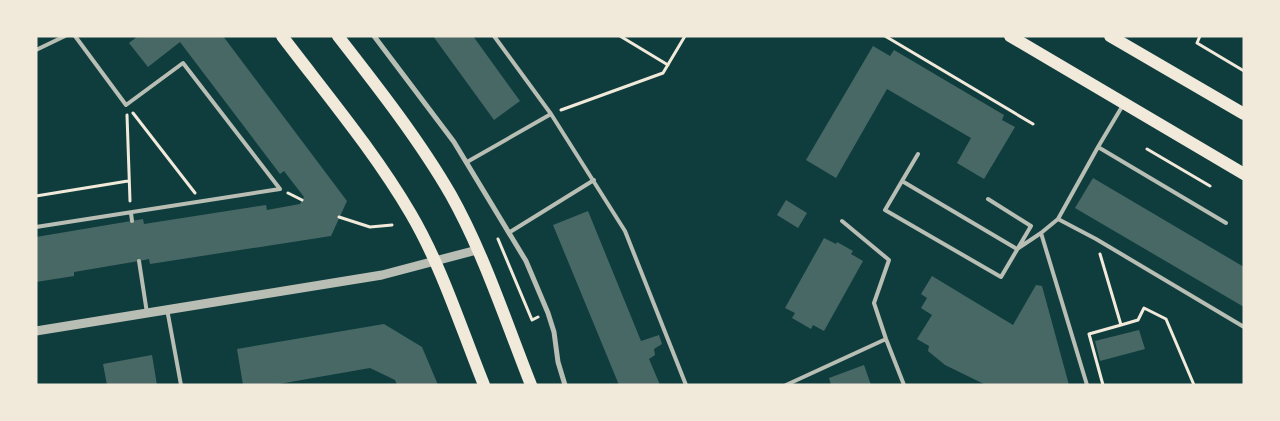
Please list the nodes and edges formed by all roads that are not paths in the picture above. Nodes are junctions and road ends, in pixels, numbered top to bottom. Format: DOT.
graph roads {
  1 [pos="65,36"];
  2 [pos="75,36"];
  3 [pos="282,36"];
  4 [pos="338,36"];
  5 [pos="374,36"];
  6 [pos="494,36"];
  7 [pos="1010,36"];
  8 [pos="1112,37"];
  9 [pos="36,50"];
  10 [pos="1124,104"];
  11 [pos="551,114"];
  12 [pos="1244,114"];
  13 [pos="1098,148"];
  14 [pos="918,154"];
  15 [pos="467,162"];
  16 [pos="1244,174"];
  17 [pos="594,180"];
  18 [pos="902,181"];
  19 [pos="988,199"];
  20 [pos="131,213"];
  21 [pos="1058,219"];
  22 [pos="132,221"];
  23 [pos="842,221"];
  24 [pos="1226,223"];
  25 [pos="36,227"];
  26 [pos="510,232"];
  27 [pos="1041,233"];
  28 [pos="1017,249"];
  29 [pos="477,250"];
  30 [pos="139,261"];
  31 [pos="435,262"];
  32 [pos="168,309"];
  33 [pos="147,313"];
  34 [pos="1244,327"];
  35 [pos="36,331"];
  36 [pos="886,339"];
  37 [pos="181,385"];
  38 [pos="484,385"];
  39 [pos="531,385"];
  40 [pos="565,385"];
  41 [pos="686,385"];
  42 [pos="786,385"];
  43 [pos="904,385"];
  44 [pos="1087,385"];
  1 -- 9 [label="lane"];
  2 -- 20 [label="lane"];
  3 -- 31 [label="main road"];
  4 -- 29 [label="main road"];
  5 -- 15 [label="street"];
  6 -- 11 [label="lane"];
  7 -- 10 [label="main road"];
  8 -- 12 [label="main road"];
  10 -- 13 [label="lane"];
  10 -- 16 [label="main road"];
  11 -- 15 [label="lane"];
  11 -- 17 [label="lane"];
  13 -- 21 [label="lane"];
  13 -- 24 [label="lane"];
  14 -- 18 [label="lane"];
  15 -- 26 [label="street"];
  17 -- 26 [label="lane"];
  17 -- 41 [label="lane"];
  18 -- 28 [label="lane"];
  18 -- 28 [label="lane"];
  19 -- 28 [label="lane"];
  20 -- 22 [label="lane"];
  20 -- 25 [label="lane"];
  21 -- 27 [label="lane"];
  21 -- 34 [label="lane"];
  23 -- 36 [label="lane"];
  26 -- 40 [label="street"];
  27 -- 28 [label="lane"];
  27 -- 44 [label="lane"];
  29 -- 31 [label="street"];
  29 -- 39 [label="main road"];
  30 -- 33 [label="lane"];
  31 -- 32 [label="street"];
  31 -- 38 [label="main road"];
  32 -- 33 [label="street"];
  32 -- 37 [label="lane"];
  33 -- 35 [label="street"];
  36 -- 42 [label="lane"];
  36 -- 43 [label="lane"];
}
